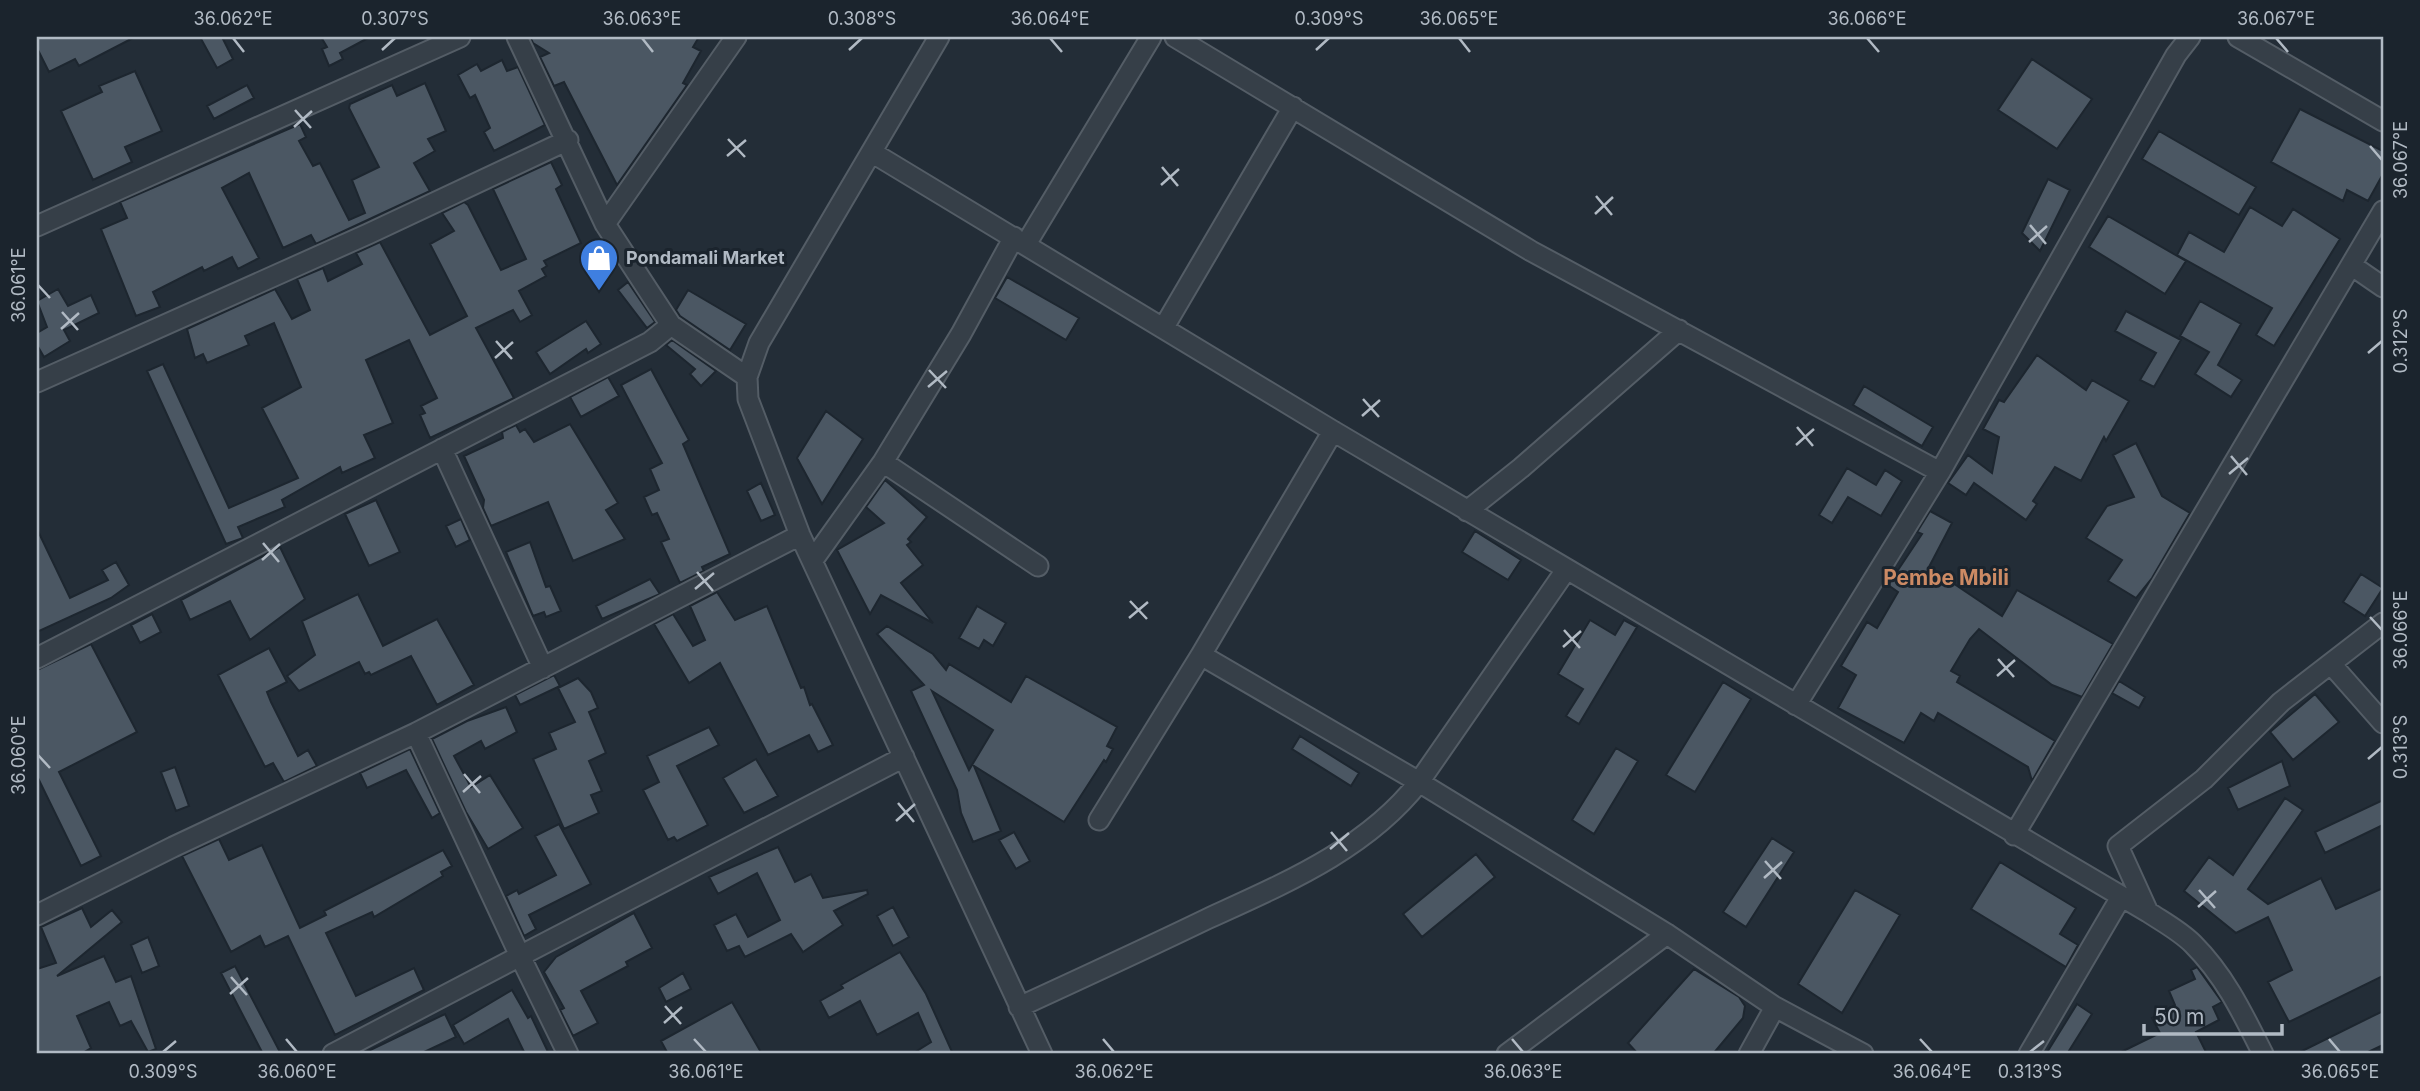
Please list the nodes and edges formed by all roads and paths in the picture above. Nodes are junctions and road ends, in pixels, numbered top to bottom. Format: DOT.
graph roads {
  1 [pos="460,37"];
  2 [pos="517,37"];
  3 [pos="736,37"];
  4 [pos="939,37"];
  5 [pos="1152,37"];
  6 [pos="1175,37"];
  7 [pos="2190,37"];
  8 [pos="2238,37"];
  9 [pos="1293,107"];
  10 [pos="2383,121"];
  11 [pos="568,140"];
  12 [pos="873,153"];
  13 [pos="2383,211"];
  14 [pos="605,224"];
  15 [pos="37,226"];
  16 [pos="1020,240"];
  17 [pos="2351,265"];
  18 [pos="2383,287"];
  19 [pos="671,325"];
  20 [pos="1164,327"];
  21 [pos="1679,330"];
  22 [pos="747,377"];
  23 [pos="37,382"];
  24 [pos="1333,431"];
  25 [pos="442,449"];
  26 [pos="883,463"];
  27 [pos="1940,472"];
  28 [pos="1467,511"];
  29 [pos="800,535"];
  30 [pos="813,559"];
  31 [pos="1038,566"];
  32 [pos="1566,570"];
  33 [pos="2383,622"];
  34 [pos="1201,655"];
  35 [pos="37,658"];
  36 [pos="2331,664"];
  37 [pos="543,668"];
  38 [pos="1796,705"];
  39 [pos="2383,723"];
  40 [pos="416,733"];
  41 [pos="904,757"];
  42 [pos="1419,782"];
  43 [pos="1099,820"];
  44 [pos="2014,835"];
  45 [pos="2122,897"];
  46 [pos="2148,912"];
  47 [pos="37,915"];
  48 [pos="1667,934"];
  49 [pos="520,956"];
  50 [pos="1019,1007"];
  51 [pos="1775,1007"];
  52 [pos="333,1054"];
  53 [pos="568,1054"];
  54 [pos="1042,1054"];
  55 [pos="1507,1054"];
  56 [pos="1749,1054"];
  57 [pos="1863,1054"];
  58 [pos="2029,1054"];
  59 [pos="2263,1054"];
  1 -- 15 [label="street"];
  2 -- 11 [label="street"];
  3 -- 14 [label="street"];
  4 -- 12 [label="street"];
  5 -- 16 [label="street"];
  6 -- 9 [label="street"];
  7 -- 27 [label="street"];
  8 -- 10 [label="street"];
  9 -- 20 [label="street"];
  9 -- 21 [label="street"];
  11 -- 14 [label="street"];
  11 -- 23 [label="street"];
  12 -- 16 [label="street"];
  12 -- 22 [label="street"];
  13 -- 17 [label="street"];
  14 -- 19 [label="street"];
  16 -- 20 [label="street"];
  16 -- 26 [label="street"];
  17 -- 18 [label="street"];
  17 -- 44 [label="street"];
  19 -- 22 [label="street"];
  19 -- 25 [label="street"];
  20 -- 24 [label="street"];
  21 -- 27 [label="street"];
  21 -- 28 [label="street"];
  22 -- 29 [label="street"];
  24 -- 28 [label="street"];
  24 -- 34 [label="street"];
  25 -- 35 [label="street"];
  25 -- 37 [label="street"];
  26 -- 30 [label="street"];
  26 -- 31 [label="street"];
  27 -- 38 [label="street"];
  28 -- 32 [label="street"];
  29 -- 30 [label="street"];
  29 -- 37 [label="street"];
  30 -- 41 [label="street"];
  32 -- 38 [label="street"];
  32 -- 42 [label="street"];
  33 -- 36 [label="street"];
  34 -- 42 [label="street"];
  34 -- 43 [label="street"];
  36 -- 39 [label="street"];
  36 -- 46 [label="street"];
  37 -- 40 [label="street"];
  38 -- 44 [label="street"];
  40 -- 47 [label="street"];
  40 -- 49 [label="street"];
  41 -- 49 [label="street"];
  41 -- 50 [label="street"];
  42 -- 48 [label="street"];
  42 -- 50 [label="street"];
  44 -- 45 [label="street"];
  45 -- 46 [label="street"];
  45 -- 58 [label="street"];
  46 -- 59 [label="street"];
  48 -- 51 [label="street"];
  48 -- 55 [label="street"];
  49 -- 52 [label="street"];
  49 -- 53 [label="street"];
  50 -- 54 [label="street"];
  51 -- 56 [label="street"];
  51 -- 57 [label="street"];
}
